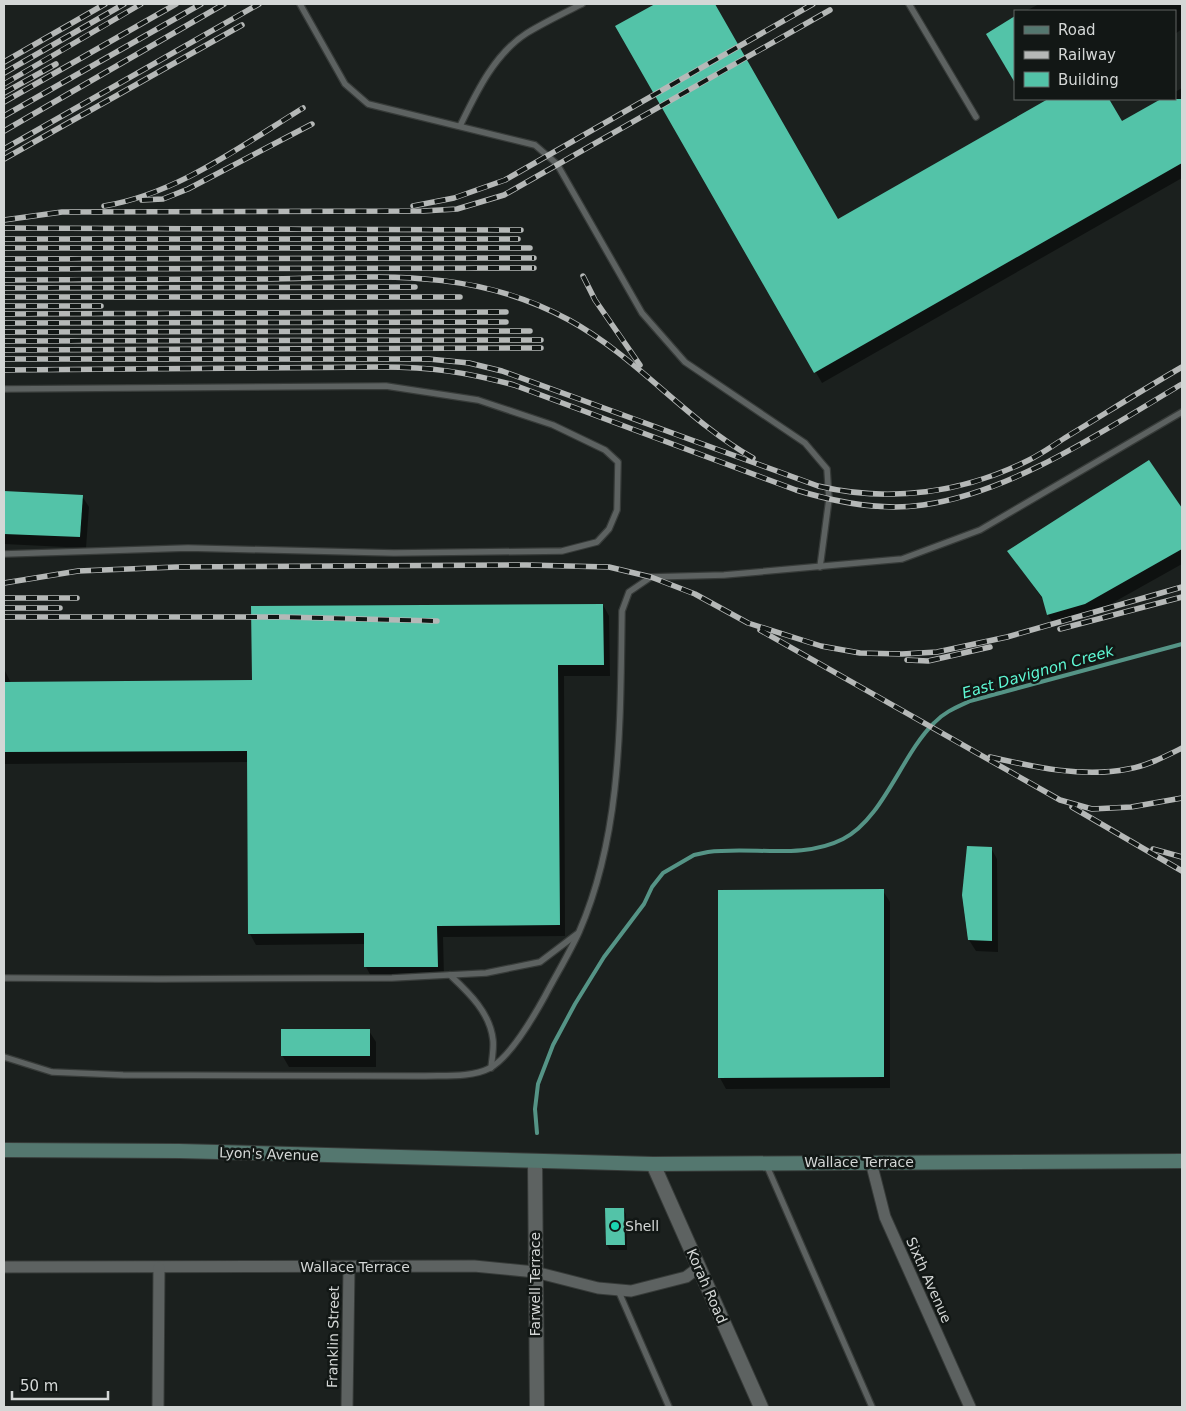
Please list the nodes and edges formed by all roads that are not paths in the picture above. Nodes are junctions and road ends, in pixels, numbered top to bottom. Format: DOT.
graph roads {
  1 [pos="300,4"];
  2 [pos="582,4"];
  3 [pos="908,4"];
  4 [pos="976,117"];
  5 [pos="460,126"];
  6 [pos="4,389"];
  7 [pos="1182,412"];
  8 [pos="4,554"];
  9 [pos="820,567"];
  10 [pos="579,933"];
  11 [pos="450,974"];
  12 [pos="4,978"];
  13 [pos="4,1057"];
  14 [pos="491,1068"];
  15 [pos="4,1150"];
  16 [pos="535,1161"];
  17 [pos="1182,1161"];
  18 [pos="871,1162"];
  19 [pos="766,1163"];
  20 [pos="653,1164"];
  21 [pos="4,1267"];
  22 [pos="349,1267"];
  23 [pos="160,1268"];
  24 [pos="698,1268"];
  25 [pos="536,1272"];
  26 [pos="618,1290"];
  27 [pos="158,1407"];
  28 [pos="347,1407"];
  29 [pos="537,1407"];
  30 [pos="669,1407"];
  31 [pos="761,1407"];
  32 [pos="872,1407"];
  33 [pos="970,1407"];
  1 -- 5 [label="lane"];
  2 -- 5 [label="lane"];
  3 -- 4 [label="lane"];
  5 -- 9 [label="lane"];
  6 -- 8 [label="lane"];
  7 -- 9 [label="lane"];
  9 -- 10 [label="lane"];
  10 -- 11 [label="lane"];
  10 -- 14 [label="lane"];
  11 -- 12 [label="lane"];
  11 -- 14 [label="lane"];
  13 -- 14 [label="lane"];
  15 -- 16 [label="main road, Lyon's Avenue"];
  16 -- 20 [label="main road, Wallace Terrace"];
  16 -- 25 [label="street, Farwell Terrace"];
  17 -- 18 [label="main road, Wallace Terrace"];
  18 -- 19 [label="main road, Wallace Terrace"];
  18 -- 33 [label="street, Sixth Avenue"];
  19 -- 20 [label="main road, Wallace Terrace"];
  19 -- 32 [label="lane"];
  20 -- 24 [label="street, Korah Road"];
  21 -- 23 [label="street, Wallace Terrace"];
  22 -- 23 [label="street, Wallace Terrace"];
  22 -- 25 [label="street, Wallace Terrace"];
  22 -- 28 [label="street, Franklin Street"];
  23 -- 27 [label="street"];
  24 -- 26 [label="street, Wallace Terrace"];
  24 -- 31 [label="street, Korah Road"];
  25 -- 26 [label="street, Wallace Terrace"];
  25 -- 29 [label="street, Farwell Terrace"];
  26 -- 30 [label="lane"];
}
